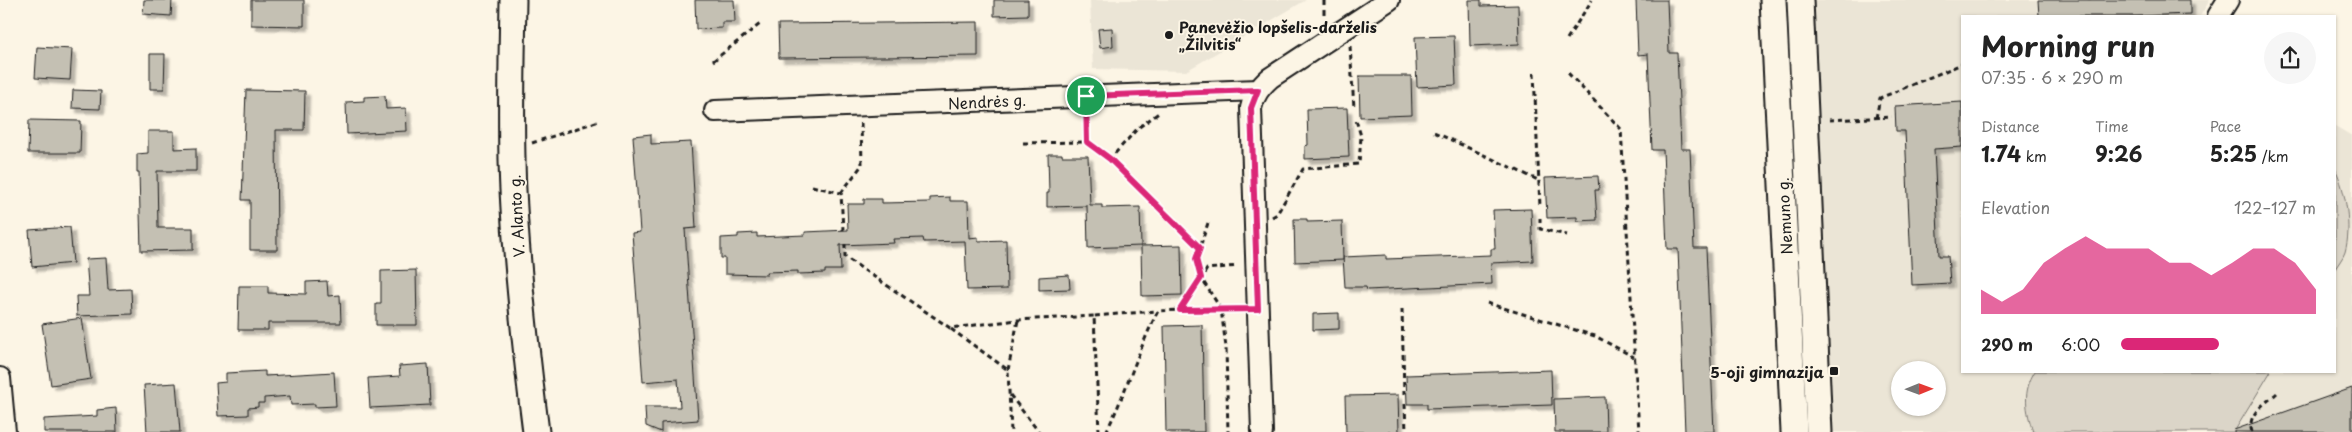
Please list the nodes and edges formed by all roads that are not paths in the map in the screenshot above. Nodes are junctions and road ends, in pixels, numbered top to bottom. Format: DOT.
graph roads {
  1 [pos="513,0"];
  2 [pos="1389,0"];
  3 [pos="1773,0"];
  4 [pos="1800,0"];
  5 [pos="2228,0"];
  6 [pos="2219,15"];
  7 [pos="1258,90"];
  8 [pos="715,111"];
  9 [pos="0,378"];
  10 [pos="5,432"];
  11 [pos="536,432"];
  12 [pos="1262,432"];
  13 [pos="1794,432"];
  14 [pos="1819,432"];
  1 -- 11 [label="main road, V. Alanto g."];
  2 -- 7 [label="street"];
  3 -- 13 [label="main road, Nemuno g."];
  4 -- 14 [label="main road, Nemuno g."];
  5 -- 6 [label="street"];
  7 -- 8 [label="street, Nendrės g."];
  7 -- 12 [label="street"];
  9 -- 10 [label="street"];
}
